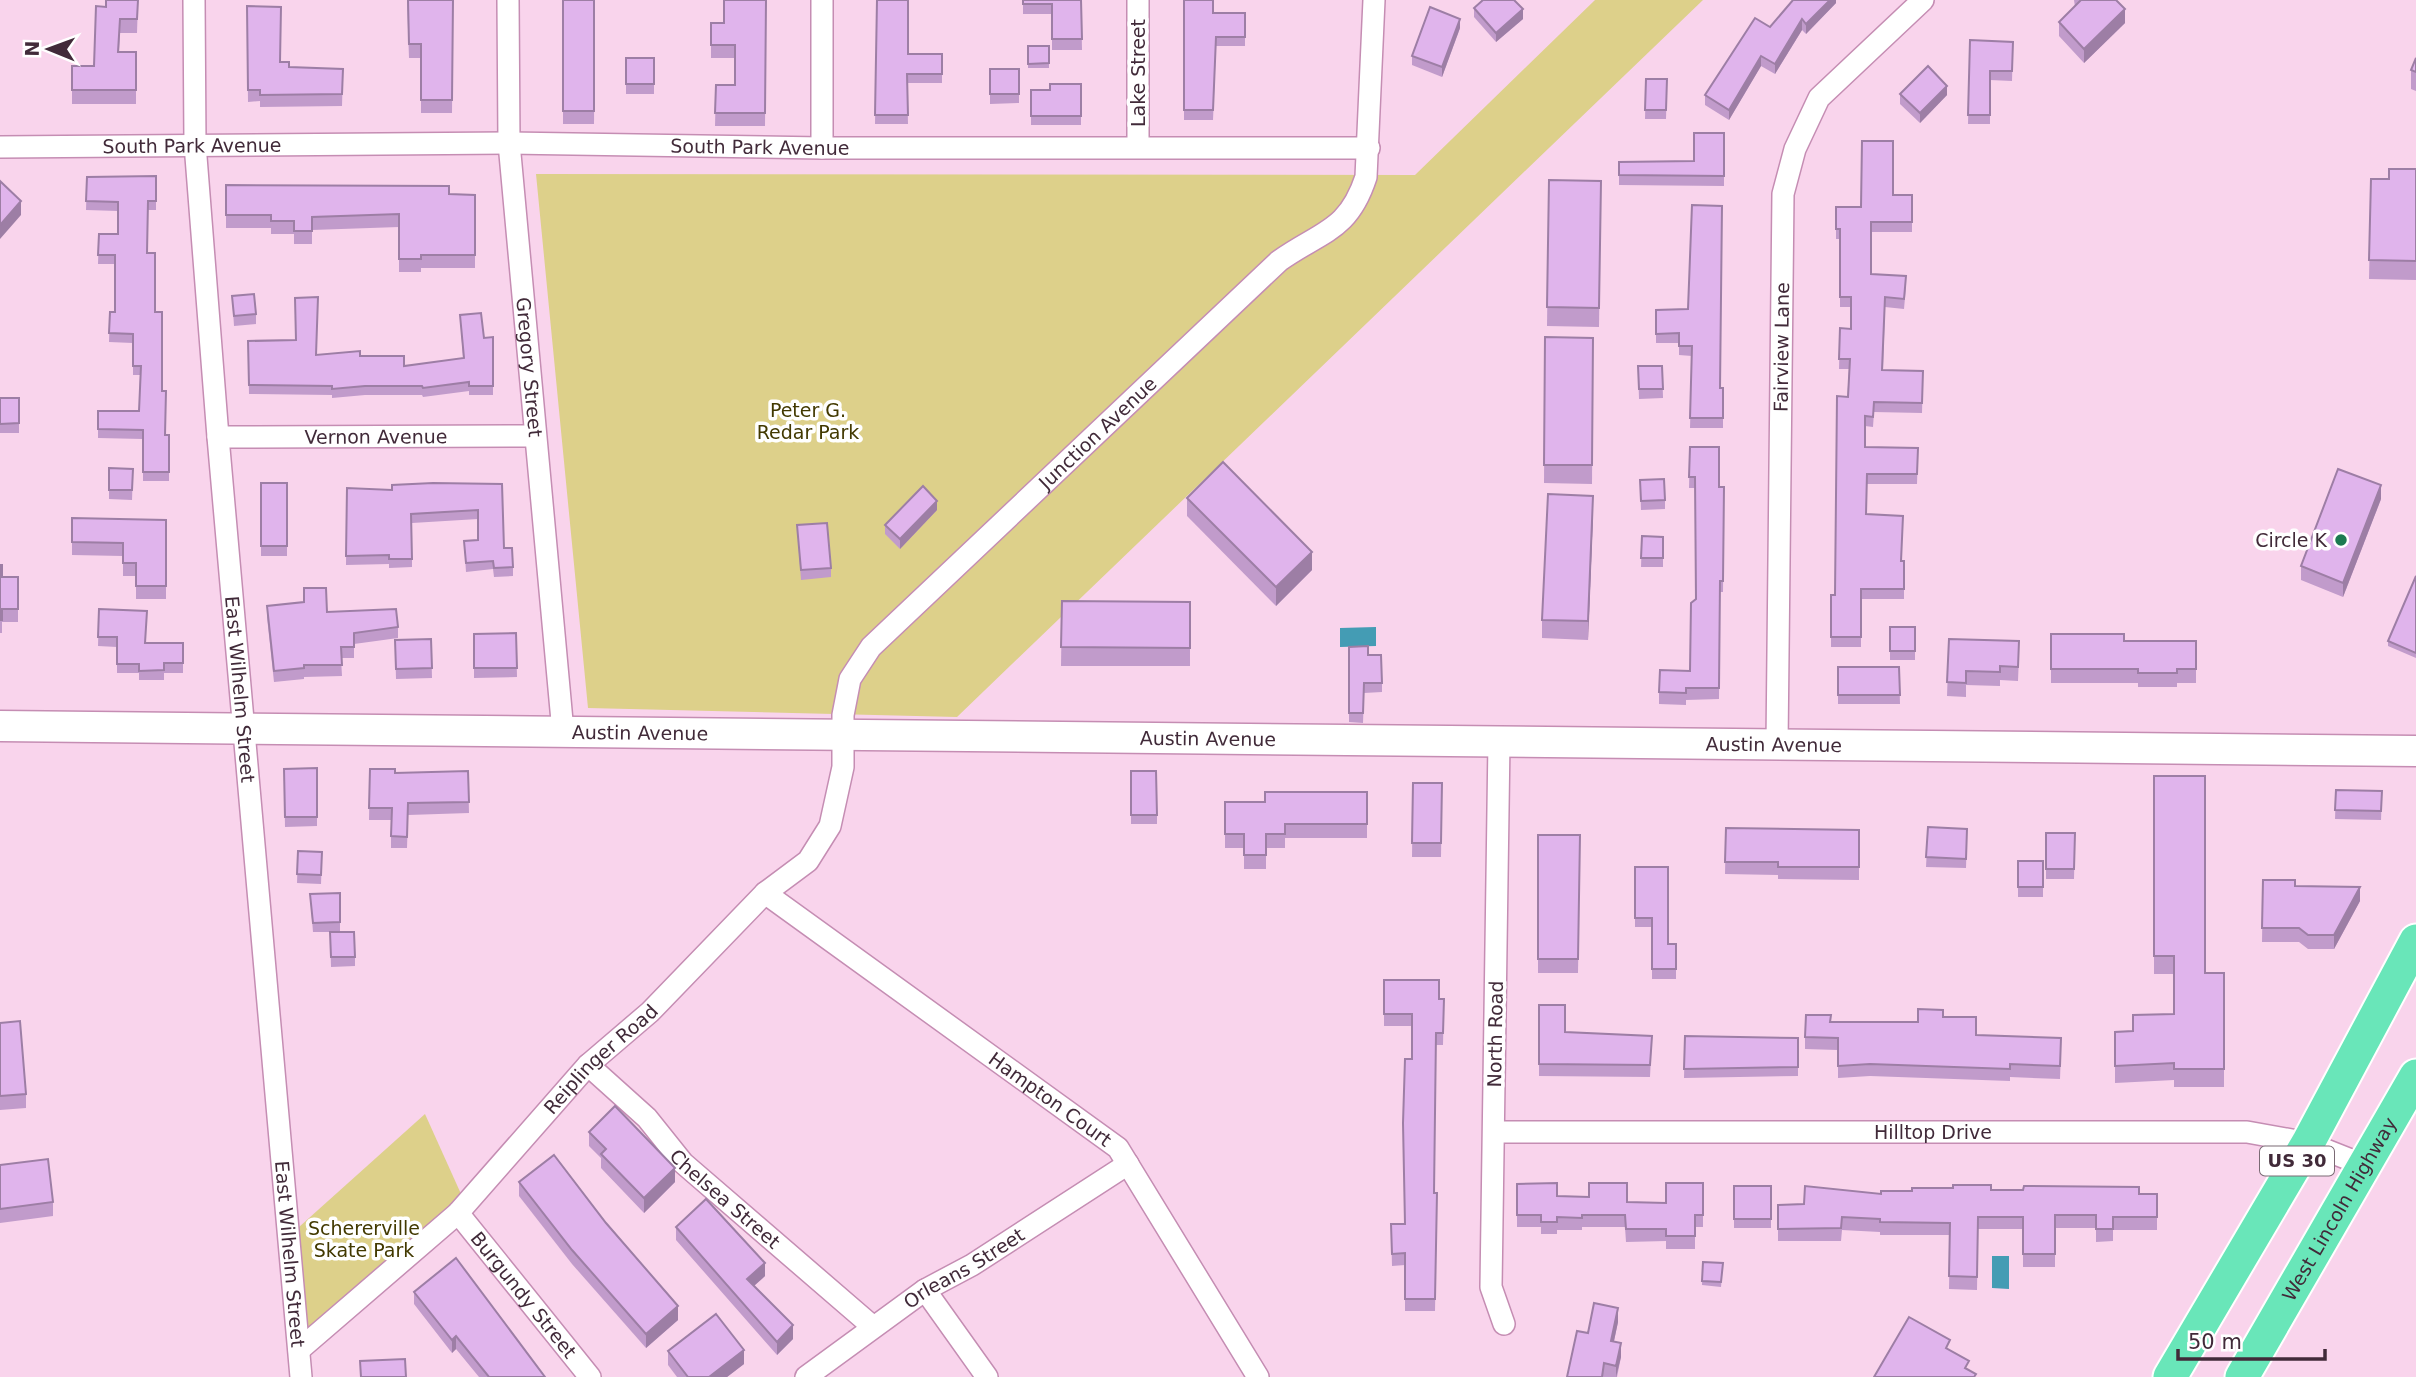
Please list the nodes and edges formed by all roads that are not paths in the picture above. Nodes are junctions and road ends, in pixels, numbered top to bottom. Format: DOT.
graph roads {
  1 [pos="194,0"];
  2 [pos="508,0"];
  3 [pos="822,0"];
  4 [pos="1138,0"];
  5 [pos="1374,0"];
  6 [pos="1923,0"];
  7 [pos="509,143"];
  8 [pos="195,144"];
  9 [pos="0,147"];
  10 [pos="1138,147"];
  11 [pos="822,148"];
  12 [pos="1369,148"];
  13 [pos="534,436"];
  14 [pos="218,437"];
  15 [pos="0,726"];
  16 [pos="245,729"];
  17 [pos="563,732"];
  18 [pos="844,735"];
  19 [pos="1499,741"];
  20 [pos="1777,744"];
  21 [pos="2416,751"];
  22 [pos="765,893"];
  23 [pos="2416,940"];
  24 [pos="588,1065"];
  25 [pos="2416,1076"];
  26 [pos="1493,1132"];
  27 [pos="2308,1143"];
  28 [pos="1128,1164"];
  29 [pos="2366,1166"];
  30 [pos="458,1213"];
  31 [pos="925,1290"];
  32 [pos="1504,1324"];
  33 [pos="872,1326"];
  34 [pos="299,1350"];
  35 [pos="301,1377"];
  36 [pos="590,1377"];
  37 [pos="806,1377"];
  38 [pos="987,1377"];
  39 [pos="1258,1377"];
  40 [pos="2170,1377"];
  41 [pos="2242,1377"];
  1 -- 8 [label="street, East Wilhelm Street"];
  2 -- 7 [label="street, Gregory Street"];
  3 -- 11 [label="street"];
  4 -- 10 [label="street, Lake Street"];
  5 -- 12 [label="street"];
  6 -- 20 [label="street, Fairview Lane"];
  7 -- 8 [label="street, South Park Avenue"];
  7 -- 11 [label="street, South Park Avenue"];
  7 -- 13 [label="street, Gregory Street"];
  8 -- 9 [label="street, South Park Avenue"];
  8 -- 14 [label="street, East Wilhelm Street"];
  10 -- 11 [label="street, South Park Avenue"];
  10 -- 12 [label="street, South Park Avenue"];
  12 -- 18 [label="street, Junction Avenue"];
  13 -- 14 [label="street, Vernon Avenue"];
  13 -- 17 [label="street, Gregory Street"];
  14 -- 16 [label="street, East Wilhelm Street"];
  15 -- 16 [label="street, Austin Avenue"];
  16 -- 17 [label="street, Austin Avenue"];
  16 -- 34 [label="street, East Wilhelm Street"];
  17 -- 18 [label="street, Austin Avenue"];
  18 -- 19 [label="street, Austin Avenue"];
  18 -- 22 [label="street, Reiplinger Road"];
  19 -- 20 [label="street, Austin Avenue"];
  19 -- 26 [label="street, North Road"];
  20 -- 21 [label="street, Austin Avenue"];
  22 -- 24 [label="street, Reiplinger Road"];
  22 -- 28 [label="street, Hampton Court"];
  23 -- 27 [label="main road, US 30"];
  24 -- 30 [label="street, Reiplinger Road"];
  24 -- 33 [label="street, Chelsea Street"];
  25 -- 29 [label="main road, West Lincoln Highway / US 30"];
  26 -- 27 [label="street, Hilltop Drive"];
  26 -- 32 [label="street, North Road"];
  27 -- 29 [label="street, Hilltop Drive"];
  27 -- 40 [label="main road, US 30"];
  28 -- 31 [label="street, Orleans Street"];
  28 -- 39 [label="street, Hampton Court"];
  29 -- 41 [label="main road, West Lincoln Highway / US 30"];
  30 -- 34 [label="street, Reiplinger Road"];
  30 -- 36 [label="street, Burgundy Street"];
  31 -- 33 [label="street, Orleans Street"];
  31 -- 38 [label="street"];
  33 -- 37 [label="street, Orleans Street"];
  34 -- 35 [label="street, East Wilhelm Street"];
}
